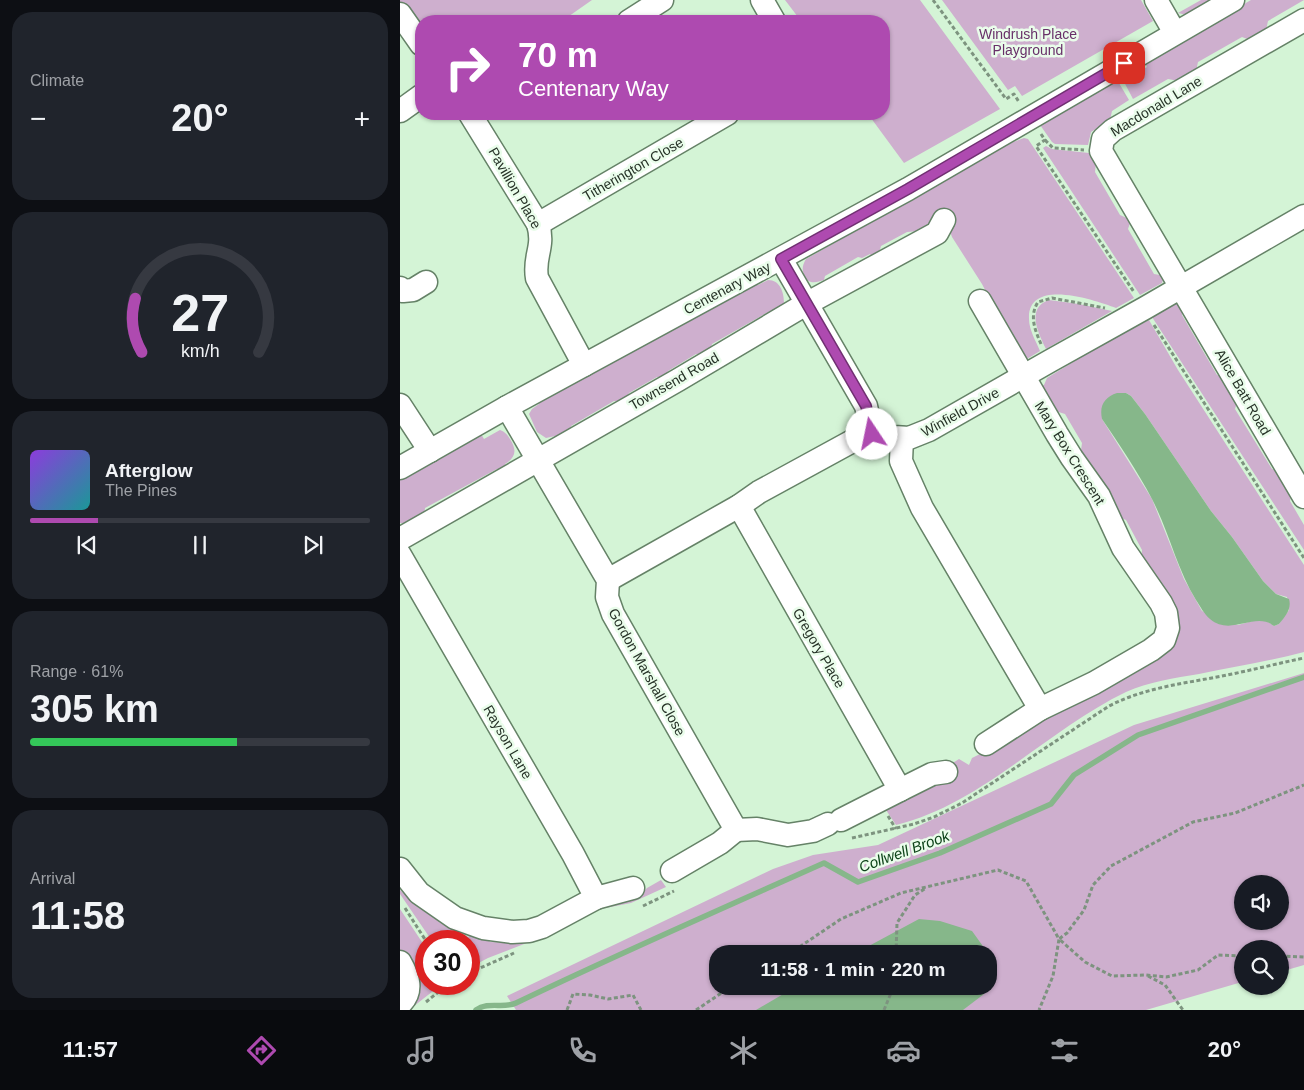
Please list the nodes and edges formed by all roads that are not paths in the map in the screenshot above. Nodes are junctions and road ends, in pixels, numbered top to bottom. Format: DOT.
graph roads {
  1 [pos="662,0"];
  2 [pos="762,0"];
  3 [pos="1156,0"];
  4 [pos="1233,0"];
  5 [pos="400,14"];
  6 [pos="638,15"];
  7 [pos="771,15"];
  8 [pos="1304,20"];
  9 [pos="1175,33"];
  10 [pos="415,35"];
  11 [pos="415,100"];
  12 [pos="400,111"];
  13 [pos="480,120"];
  14 [pos="718,120"];
  15 [pos="1304,216"];
  16 [pos="944,220"];
  17 [pos="538,224"];
  18 [pos="781,259"];
  19 [pos="426,282"];
  20 [pos="1181,286"];
  21 [pos="400,288"];
  22 [pos="980,301"];
  23 [pos="806,304"];
  24 [pos="584,365"];
  25 [pos="1023,377"];
  26 [pos="400,405"];
  27 [pos="507,407"];
  28 [pos="872,434"];
  29 [pos="902,438"];
  30 [pos="430,451"];
  31 [pos="537,460"];
  32 [pos="400,468"];
  33 [pos="1304,497"];
  34 [pos="739,506"];
  35 [pos="400,539"];
  36 [pos="400,555"];
  37 [pos="608,580"];
  38 [pos="1040,709"];
  39 [pos="986,744"];
  40 [pos="946,772"];
  41 [pos="900,790"];
  42 [pos="736,830"];
  43 [pos="400,869"];
  44 [pos="672,871"];
  45 [pos="632,888"];
  46 [pos="596,898"];
  47 [pos="400,962"];
  48 [pos="400,1004"];
  1 -- 6 [label="street"];
  2 -- 7 [label="street"];
  3 -- 9 [label="street"];
  4 -- 9 [label="street, Centenary Way"];
  5 -- 10 [label="street"];
  8 -- 20 [label="street, Macdonald Lane"];
  9 -- 18 [label="street, Centenary Way"];
  11 -- 12 [label="street"];
  13 -- 17 [label="street, Pavillion Place"];
  14 -- 17 [label="street, Titherington Close"];
  15 -- 20 [label="street, Winfield Drive"];
  16 -- 23 [label="street, Townsend Road"];
  17 -- 24 [label="street, Pavillion Place"];
  18 -- 23 [label="street"];
  18 -- 24 [label="street, Centenary Way"];
  19 -- 21 [label="street"];
  20 -- 25 [label="street, Winfield Drive"];
  20 -- 33 [label="street, Alice Batt Road"];
  22 -- 25 [label="street, Mary Box Crescent"];
  23 -- 28 [label="street"];
  23 -- 31 [label="street, Townsend Road"];
  24 -- 27 [label="street, Centenary Way"];
  25 -- 29 [label="street, Winfield Drive"];
  25 -- 38 [label="street, Mary Box Crescent"];
  26 -- 30 [label="street"];
  27 -- 30 [label="street, Centenary Way"];
  27 -- 31 [label="street, Gordon Marshall Close"];
  28 -- 29 [label="street, Winfield Drive"];
  28 -- 34 [label="street"];
  29 -- 38 [label="street"];
  30 -- 32 [label="street, Centenary Way"];
  31 -- 35 [label="street, Townsend Road"];
  31 -- 37 [label="street, Gordon Marshall Close"];
  34 -- 37 [label="street"];
  34 -- 41 [label="street, Gregory Place"];
  36 -- 46 [label="street, Rayson Lane"];
  37 -- 42 [label="street, Gordon Marshall Close"];
  38 -- 39 [label="street, Mary Box Crescent"];
  40 -- 41 [label="street"];
  41 -- 42 [label="street"];
  42 -- 44 [label="street"];
  43 -- 46 [label="street"];
  45 -- 46 [label="street"];
  47 -- 48 [label="street"];
}
